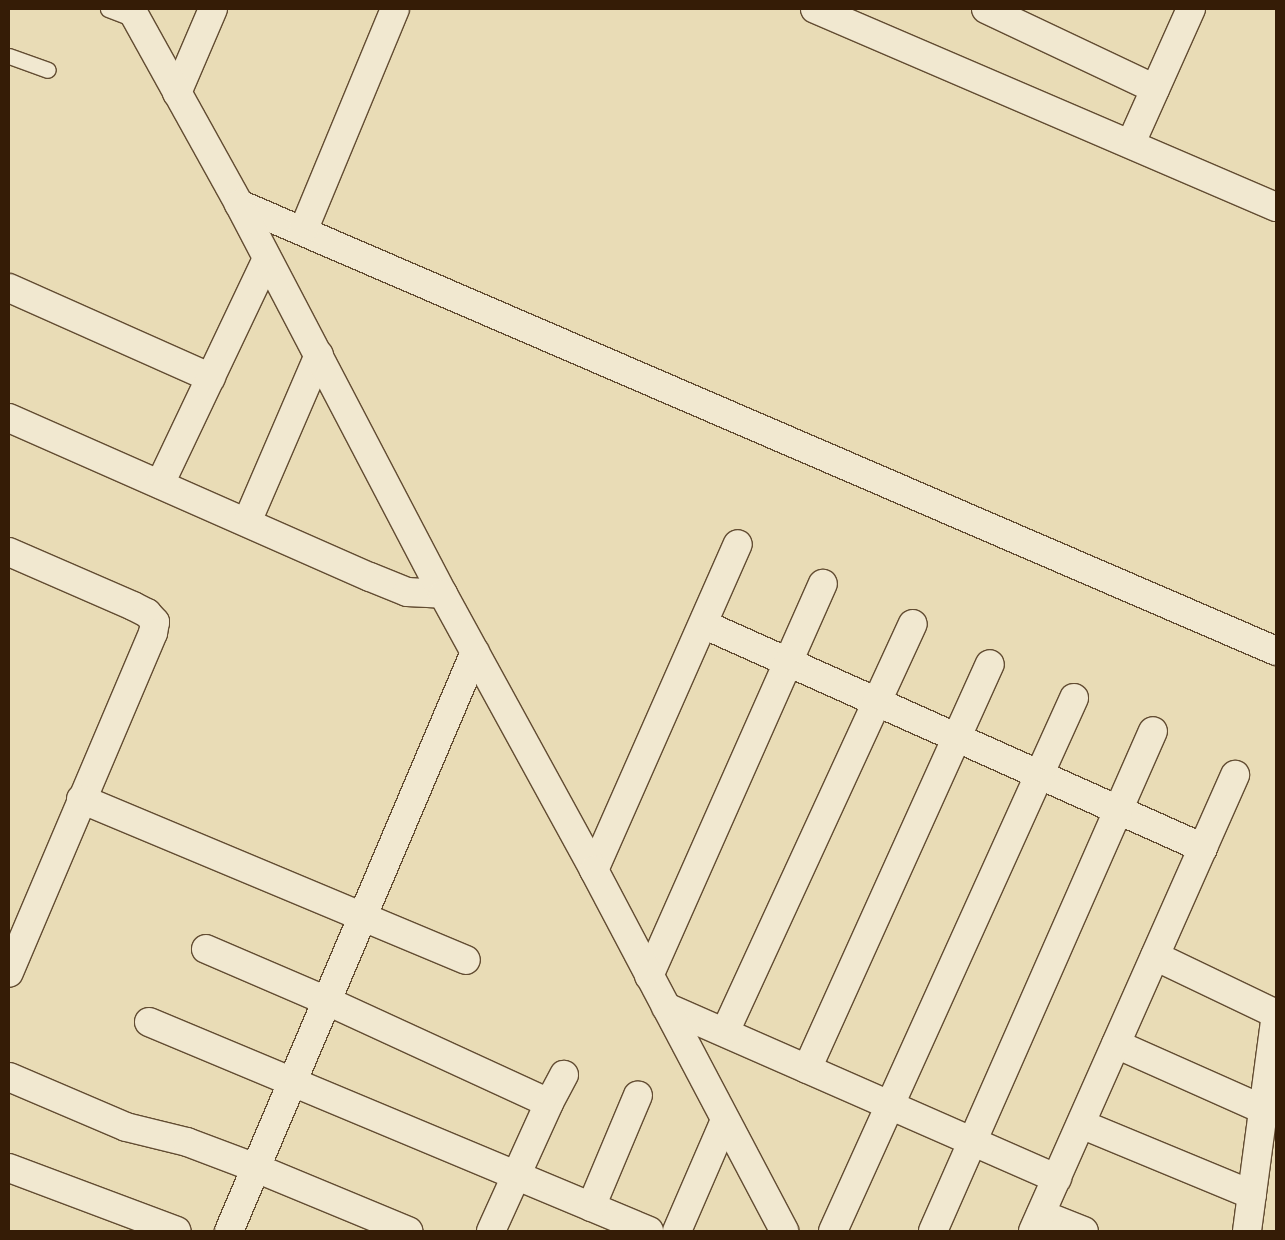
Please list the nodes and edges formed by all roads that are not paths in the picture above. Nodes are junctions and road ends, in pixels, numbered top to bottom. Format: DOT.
graph roads {
  1 [pos="108,9"];
  2 [pos="214,9"];
  3 [pos="395,9"];
  4 [pos="815,9"];
  5 [pos="986,9"];
  6 [pos="1192,9"];
  7 [pos="135,15"];
  8 [pos="9,56"];
  9 [pos="48,70"];
  10 [pos="1155,90"];
  11 [pos="177,93"];
  12 [pos="1131,143"];
  13 [pos="238,204"];
  14 [pos="1276,207"];
  15 [pos="302,231"];
  16 [pos="267,259"];
  17 [pos="9,288"];
  18 [pos="319,355"];
  19 [pos="211,378"];
  20 [pos="9,418"];
  21 [pos="160,484"];
  22 [pos="247,522"];
  23 [pos="738,544"];
  24 [pos="9,552"];
  25 [pos="823,584"];
  26 [pos="443,594"];
  27 [pos="703,624"];
  28 [pos="913,624"];
  29 [pos="1276,651"];
  30 [pos="475,652"];
  31 [pos="788,662"];
  32 [pos="990,664"];
  33 [pos="1074,698"];
  34 [pos="877,702"];
  35 [pos="1153,731"];
  36 [pos="957,737"];
  37 [pos="1040,774"];
  38 [pos="1235,775"];
  39 [pos="81,800"];
  40 [pos="1118,810"];
  41 [pos="1203,848"];
  42 [pos="594,870"];
  43 [pos="362,916"];
  44 [pos="206,948"];
  45 [pos="12,955"];
  46 [pos="1155,956"];
  47 [pos="466,960"];
  48 [pos="650,976"];
  49 [pos="327,1001"];
  50 [pos="666,1007"];
  51 [pos="1276,1015"];
  52 [pos="148,1022"];
  53 [pos="725,1032"];
  54 [pos="1116,1044"];
  55 [pos="807,1069"];
  56 [pos="564,1075"];
  57 [pos="9,1077"];
  58 [pos="292,1082"];
  59 [pos="638,1095"];
  60 [pos="549,1103"];
  61 [pos="890,1106"];
  62 [pos="1264,1110"];
  63 [pos="725,1120"];
  64 [pos="1081,1124"];
  65 [pos="972,1141"];
  66 [pos="9,1168"];
  67 [pos="256,1168"];
  68 [pos="516,1175"];
  69 [pos="1056,1179"];
  70 [pos="1252,1195"];
  71 [pos="591,1207"];
  72 [pos="1037,1223"];
  73 [pos="177,1231"];
  74 [pos="229,1231"];
  75 [pos="408,1231"];
  76 [pos="491,1231"];
  77 [pos="649,1231"];
  78 [pos="677,1231"];
  79 [pos="784,1231"];
  80 [pos="833,1231"];
  81 [pos="933,1231"];
  82 [pos="1084,1231"];
  83 [pos="1247,1231"];
  1 -- 7 [label="lane"];
  2 -- 11 [label="street"];
  3 -- 15 [label="street"];
  4 -- 12 [label="street"];
  5 -- 10 [label="street"];
  6 -- 10 [label="street"];
  7 -- 11 [label="street"];
  8 -- 9 [label="lane"];
  10 -- 12 [label="street"];
  11 -- 13 [label="street"];
  12 -- 14 [label="street"];
  13 -- 15 [label="street"];
  13 -- 16 [label="street"];
  15 -- 29 [label="street"];
  16 -- 18 [label="street"];
  16 -- 19 [label="street"];
  17 -- 19 [label="street"];
  18 -- 22 [label="street"];
  18 -- 26 [label="street"];
  19 -- 21 [label="street"];
  20 -- 21 [label="street"];
  21 -- 22 [label="street"];
  22 -- 26 [label="street"];
  23 -- 27 [label="street"];
  24 -- 39 [label="street"];
  25 -- 31 [label="street"];
  26 -- 30 [label="street"];
  27 -- 31 [label="street"];
  27 -- 42 [label="street"];
  28 -- 34 [label="street"];
  30 -- 42 [label="street"];
  30 -- 43 [label="street"];
  31 -- 34 [label="street"];
  31 -- 48 [label="street"];
  32 -- 36 [label="street"];
  33 -- 37 [label="street"];
  34 -- 36 [label="street"];
  34 -- 53 [label="street"];
  35 -- 40 [label="street"];
  36 -- 37 [label="street"];
  36 -- 55 [label="street"];
  37 -- 40 [label="street"];
  37 -- 61 [label="street"];
  38 -- 41 [label="street"];
  39 -- 43 [label="street"];
  39 -- 45 [label="street"];
  40 -- 41 [label="street"];
  40 -- 65 [label="street"];
  41 -- 46 [label="street"];
  42 -- 48 [label="street"];
  43 -- 47 [label="street"];
  43 -- 49 [label="street"];
  44 -- 49 [label="street"];
  46 -- 51 [label="street"];
  46 -- 54 [label="street"];
  48 -- 50 [label="street"];
  49 -- 58 [label="street"];
  49 -- 60 [label="street"];
  50 -- 53 [label="street"];
  50 -- 63 [label="street"];
  51 -- 62 [label="street"];
  52 -- 58 [label="street"];
  53 -- 55 [label="street"];
  54 -- 62 [label="street"];
  54 -- 64 [label="street"];
  55 -- 61 [label="street"];
  56 -- 60 [label="street"];
  57 -- 67 [label="street"];
  58 -- 67 [label="street"];
  58 -- 68 [label="street"];
  59 -- 71 [label="street"];
  60 -- 68 [label="street"];
  61 -- 65 [label="street"];
  61 -- 80 [label="street"];
  62 -- 70 [label="street"];
  63 -- 78 [label="street"];
  63 -- 79 [label="street"];
  64 -- 69 [label="street"];
  64 -- 70 [label="street"];
  65 -- 69 [label="street"];
  65 -- 81 [label="street"];
  66 -- 73 [label="street"];
  67 -- 74 [label="street"];
  67 -- 75 [label="street"];
  68 -- 71 [label="street"];
  68 -- 76 [label="street"];
  69 -- 72 [label="street"];
  70 -- 83 [label="street"];
  71 -- 77 [label="street"];
  72 -- 82 [label="street"];
}
